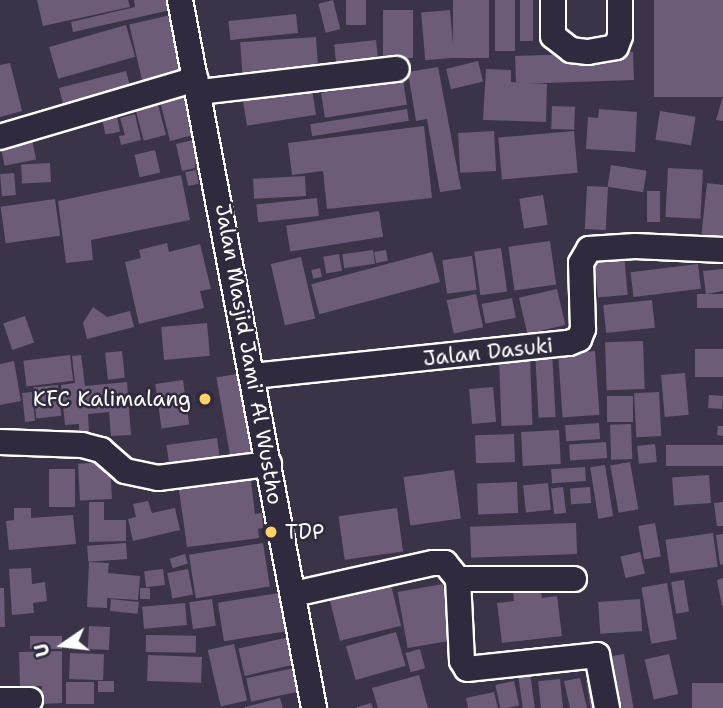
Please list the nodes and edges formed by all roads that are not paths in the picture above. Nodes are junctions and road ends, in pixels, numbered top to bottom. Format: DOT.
graph roads {
  1 [pos="180,0"];
  2 [pos="553,0"];
  3 [pos="620,0"];
  4 [pos="397,69"];
  5 [pos="198,85"];
  6 [pos="0,137"];
  7 [pos="723,250"];
  8 [pos="253,376"];
  9 [pos="0,442"];
  10 [pos="269,464"];
  11 [pos="458,579"];
  12 [pos="574,579"];
  13 [pos="294,594"];
  14 [pos="0,700"];
  15 [pos="30,700"];
  16 [pos="314,708"];
  17 [pos="607,708"];
  1 -- 5 [label="street, Jalan Masjid Jami' Al Wustho"];
  2 -- 3 [label="street"];
  4 -- 5 [label="street"];
  5 -- 6 [label="street"];
  5 -- 8 [label="street, Jalan Masjid Jami' Al Wustho"];
  7 -- 8 [label="street, Jalan Dasuki"];
  8 -- 10 [label="street, Jalan Masjid Jami' Al Wustho"];
  9 -- 10 [label="street"];
  10 -- 13 [label="street, Jalan Masjid Jami' Al Wustho"];
  11 -- 12 [label="street"];
  11 -- 13 [label="street"];
  11 -- 17 [label="street"];
  13 -- 16 [label="street, Jalan Masjid Jami' Al Wustho"];
  14 -- 15 [label="street"];
}
